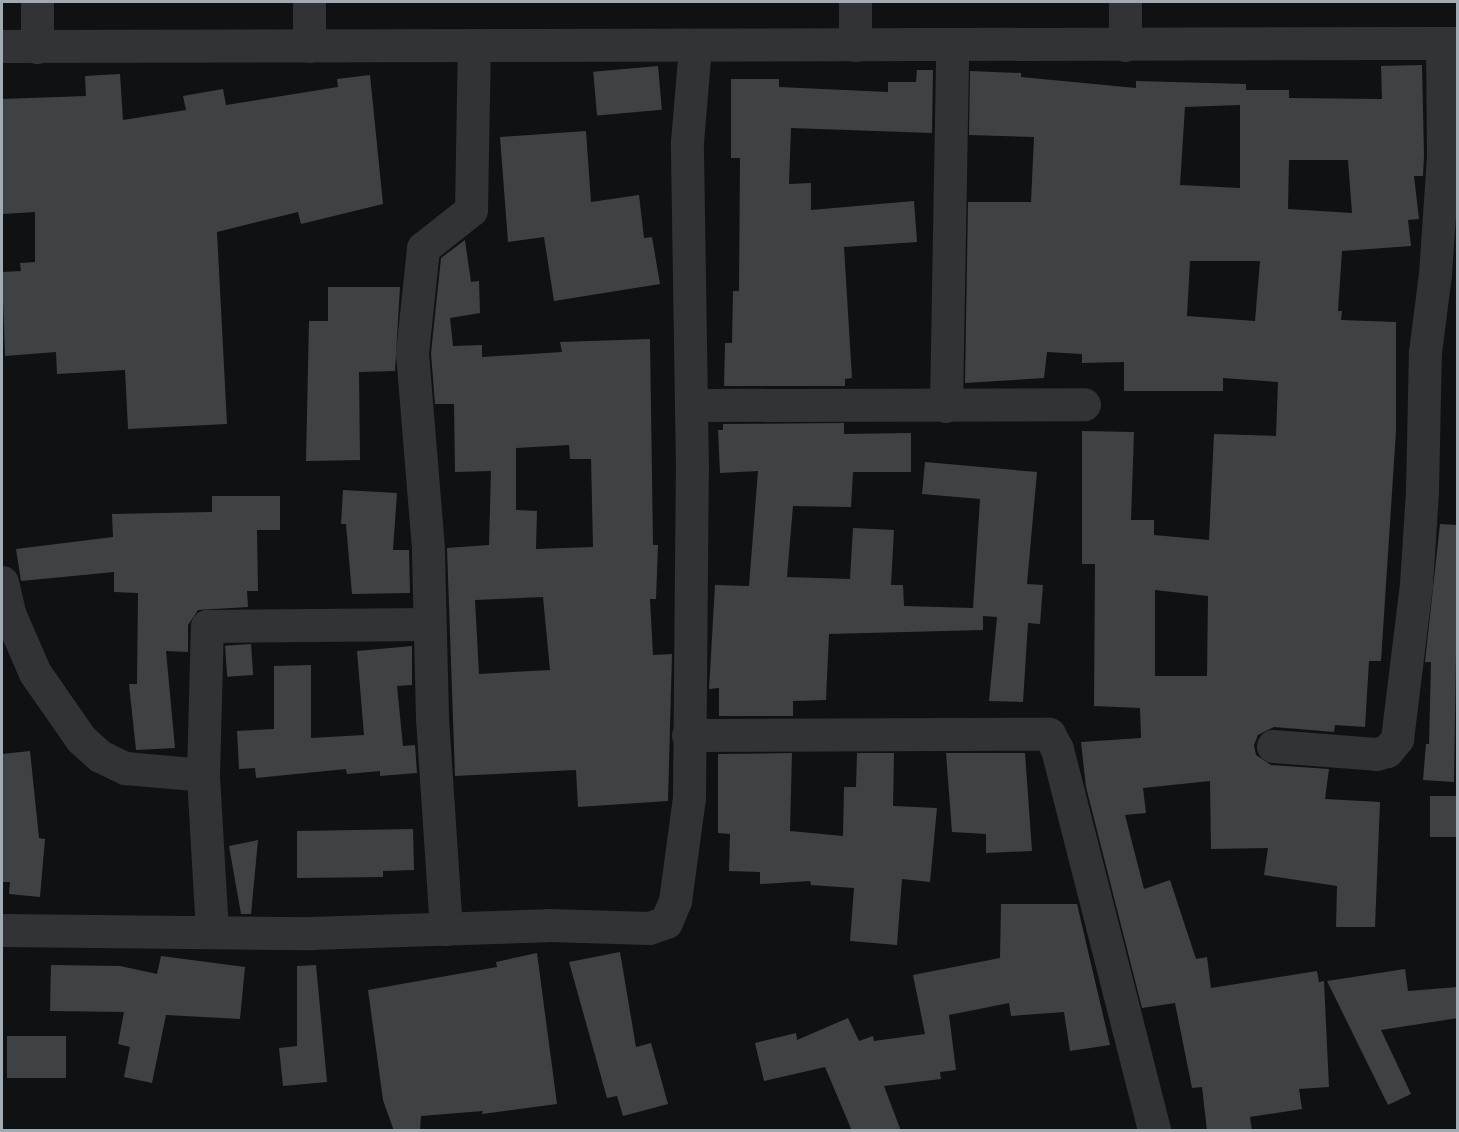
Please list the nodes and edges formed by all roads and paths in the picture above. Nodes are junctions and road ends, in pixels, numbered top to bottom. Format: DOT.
graph roads {
  1 [pos="37,2"];
  2 [pos="309,2"];
  3 [pos="855,2"];
  4 [pos="1125,2"];
  5 [pos="1450,44"];
  6 [pos="855,45"];
  7 [pos="952,45"];
  8 [pos="1125,45"];
  9 [pos="2,46"];
  10 [pos="309,46"];
  11 [pos="474,46"];
  12 [pos="695,46"];
  13 [pos="37,47"];
  14 [pos="1084,404"];
  15 [pos="691,405"];
  16 [pos="946,406"];
  17 [pos="2,582"];
  18 [pos="428,624"];
  19 [pos="688,735"];
  20 [pos="1273,746"];
  21 [pos="203,775"];
  22 [pos="446,928"];
  23 [pos="2,930"];
  24 [pos="212,932"];
  25 [pos="1154,1131"];
  1 -- 13 [label="street"];
  2 -- 10 [label="street"];
  3 -- 6 [label="street"];
  4 -- 8 [label="street"];
  5 -- 8 [label="street"];
  5 -- 20 [label="street"];
  6 -- 7 [label="street"];
  6 -- 12 [label="street"];
  7 -- 8 [label="street"];
  7 -- 16 [label="street"];
  9 -- 13 [label="street"];
  10 -- 11 [label="street"];
  10 -- 13 [label="street"];
  11 -- 12 [label="street"];
  11 -- 18 [label="street"];
  12 -- 15 [label="street"];
  14 -- 16 [label="street"];
  15 -- 16 [label="street"];
  15 -- 19 [label="street"];
  17 -- 21 [label="street"];
  18 -- 21 [label="street"];
  18 -- 22 [label="street"];
  19 -- 22 [label="street"];
  19 -- 25 [label="street"];
  21 -- 24 [label="street"];
  22 -- 24 [label="street"];
  23 -- 24 [label="street"];
}
